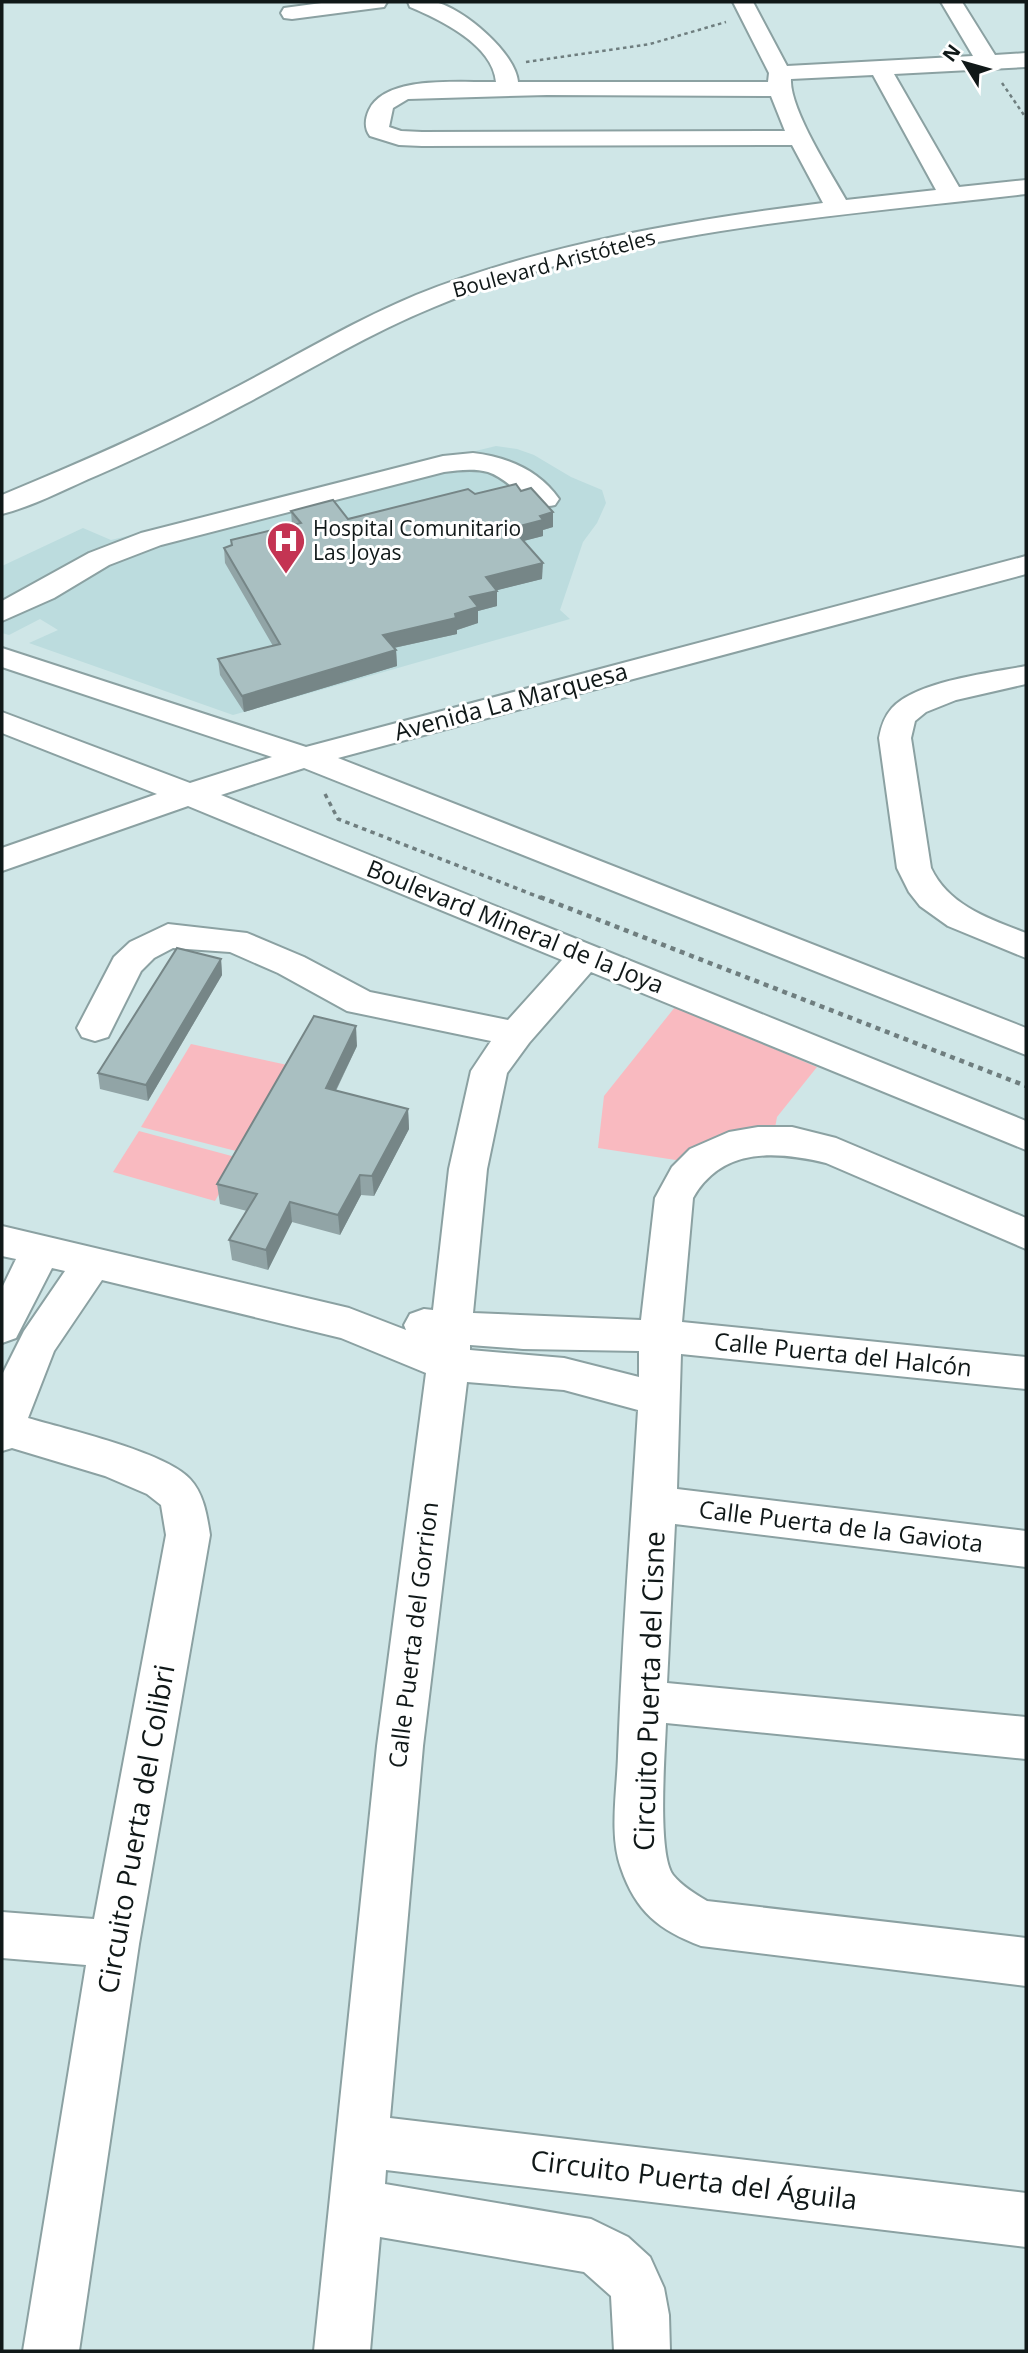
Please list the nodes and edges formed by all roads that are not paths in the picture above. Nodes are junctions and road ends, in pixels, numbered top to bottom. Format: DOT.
graph roads {
  1 [pos="376,2"];
  2 [pos="418,2"];
  3 [pos="953,2"];
  4 [pos="747,9"];
  5 [pos="292,13"];
  6 [pos="1026,60"];
  7 [pos="988,62"];
  8 [pos="880,68"];
  9 [pos="507,79"];
  10 [pos="779,81"];
  11 [pos="542,88"];
  12 [pos="502,121"];
  13 [pos="800,138"];
  14 [pos="1026,187"];
  15 [pos="951,195"];
  16 [pos="838,208"];
  17 [pos="545,499"];
  18 [pos="2,505"];
  19 [pos="1026,565"];
  20 [pos="22,584"];
  21 [pos="2,612"];
  22 [pos="2,657"];
  23 [pos="1026,675"];
  24 [pos="2,722"];
  25 [pos="305,757"];
  26 [pos="191,794"];
  27 [pos="2,860"];
  28 [pos="1026,946"];
  29 [pos="584,956"];
  30 [pos="95,1028"];
  31 [pos="516,1034"];
  32 [pos="1026,1042"];
  33 [pos="1026,1136"];
  34 [pos="1026,1234"];
  35 [pos="2,1241"];
  36 [pos="41,1250"];
  37 [pos="94,1262"];
  38 [pos="2,1327"];
  39 [pos="660,1336"];
  40 [pos="450,1345"];
  41 [pos="1026,1373"];
  42 [pos="660,1400"];
  43 [pos="2,1430"];
  44 [pos="655,1504"];
  45 [pos="1026,1549"];
  46 [pos="643,1701"];
  47 [pos="1026,1738"];
  48 [pos="2,1935"];
  49 [pos="114,1944"];
  50 [pos="1026,1962"];
  51 [pos="361,2141"];
  52 [pos="355,2206"];
  53 [pos="1026,2220"];
  54 [pos="51,2351"];
  55 [pos="342,2351"];
  56 [pos="642,2351"];
  1 -- 5 [label="street"];
  2 -- 9 [label="street"];
  3 -- 7 [label="street"];
  4 -- 10 [label="street"];
  6 -- 7 [label="street"];
  7 -- 8 [label="street"];
  8 -- 10 [label="street"];
  8 -- 15 [label="street"];
  9 -- 11 [label="street"];
  9 -- 13 [label="street"];
  10 -- 11 [label="street"];
  10 -- 13 [label="street"];
  11 -- 12 [label="street"];
  13 -- 16 [label="street"];
  14 -- 15 [label="street, Boulevard Aristóteles"];
  15 -- 16 [label="street, Boulevard Aristóteles"];
  16 -- 18 [label="street, Boulevard Aristóteles"];
  17 -- 20 [label="street"];
  19 -- 25 [label="street, Avenida La Marquesa"];
  20 -- 21 [label="street"];
  22 -- 25 [label="street"];
  23 -- 28 [label="street"];
  24 -- 26 [label="street, Boulevard Mineral de la Joya"];
  25 -- 26 [label="street, Avenida La Marquesa"];
  25 -- 32 [label="street"];
  26 -- 27 [label="street, Avenida La Marquesa"];
  26 -- 29 [label="street, Boulevard Mineral de la Joya"];
  29 -- 31 [label="street, Calle Puerta del Gorrion"];
  29 -- 33 [label="street, Boulevard Mineral de la Joya"];
  30 -- 31 [label="street"];
  31 -- 40 [label="street, Calle Puerta del Gorrion"];
  34 -- 39 [label="street, Circuito Puerta del Cisne"];
  35 -- 36 [label="street"];
  36 -- 37 [label="street"];
  36 -- 38 [label="street"];
  37 -- 40 [label="street"];
  37 -- 43 [label="street, Circuito Puerta del Colibri"];
  39 -- 40 [label="street"];
  39 -- 41 [label="street, Calle Puerta del Halcón"];
  39 -- 42 [label="street, Circuito Puerta del Cisne"];
  40 -- 42 [label="street"];
  40 -- 51 [label="street, Calle Puerta del Gorrion"];
  42 -- 44 [label="street, Circuito Puerta del Cisne"];
  43 -- 49 [label="street, Circuito Puerta del Colibri"];
  44 -- 45 [label="street, Calle Puerta de la Gaviota"];
  44 -- 46 [label="street, Circuito Puerta del Cisne"];
  46 -- 47 [label="street"];
  46 -- 50 [label="street, Circuito Puerta del Cisne"];
  48 -- 49 [label="street"];
  49 -- 54 [label="street, Circuito Puerta del Colibri"];
  51 -- 52 [label="street, Calle Puerta del Gorrion"];
  51 -- 53 [label="street, Circuito Puerta del Águila"];
  52 -- 55 [label="street, Calle Puerta del Gorrion"];
  52 -- 56 [label="street"];
}
